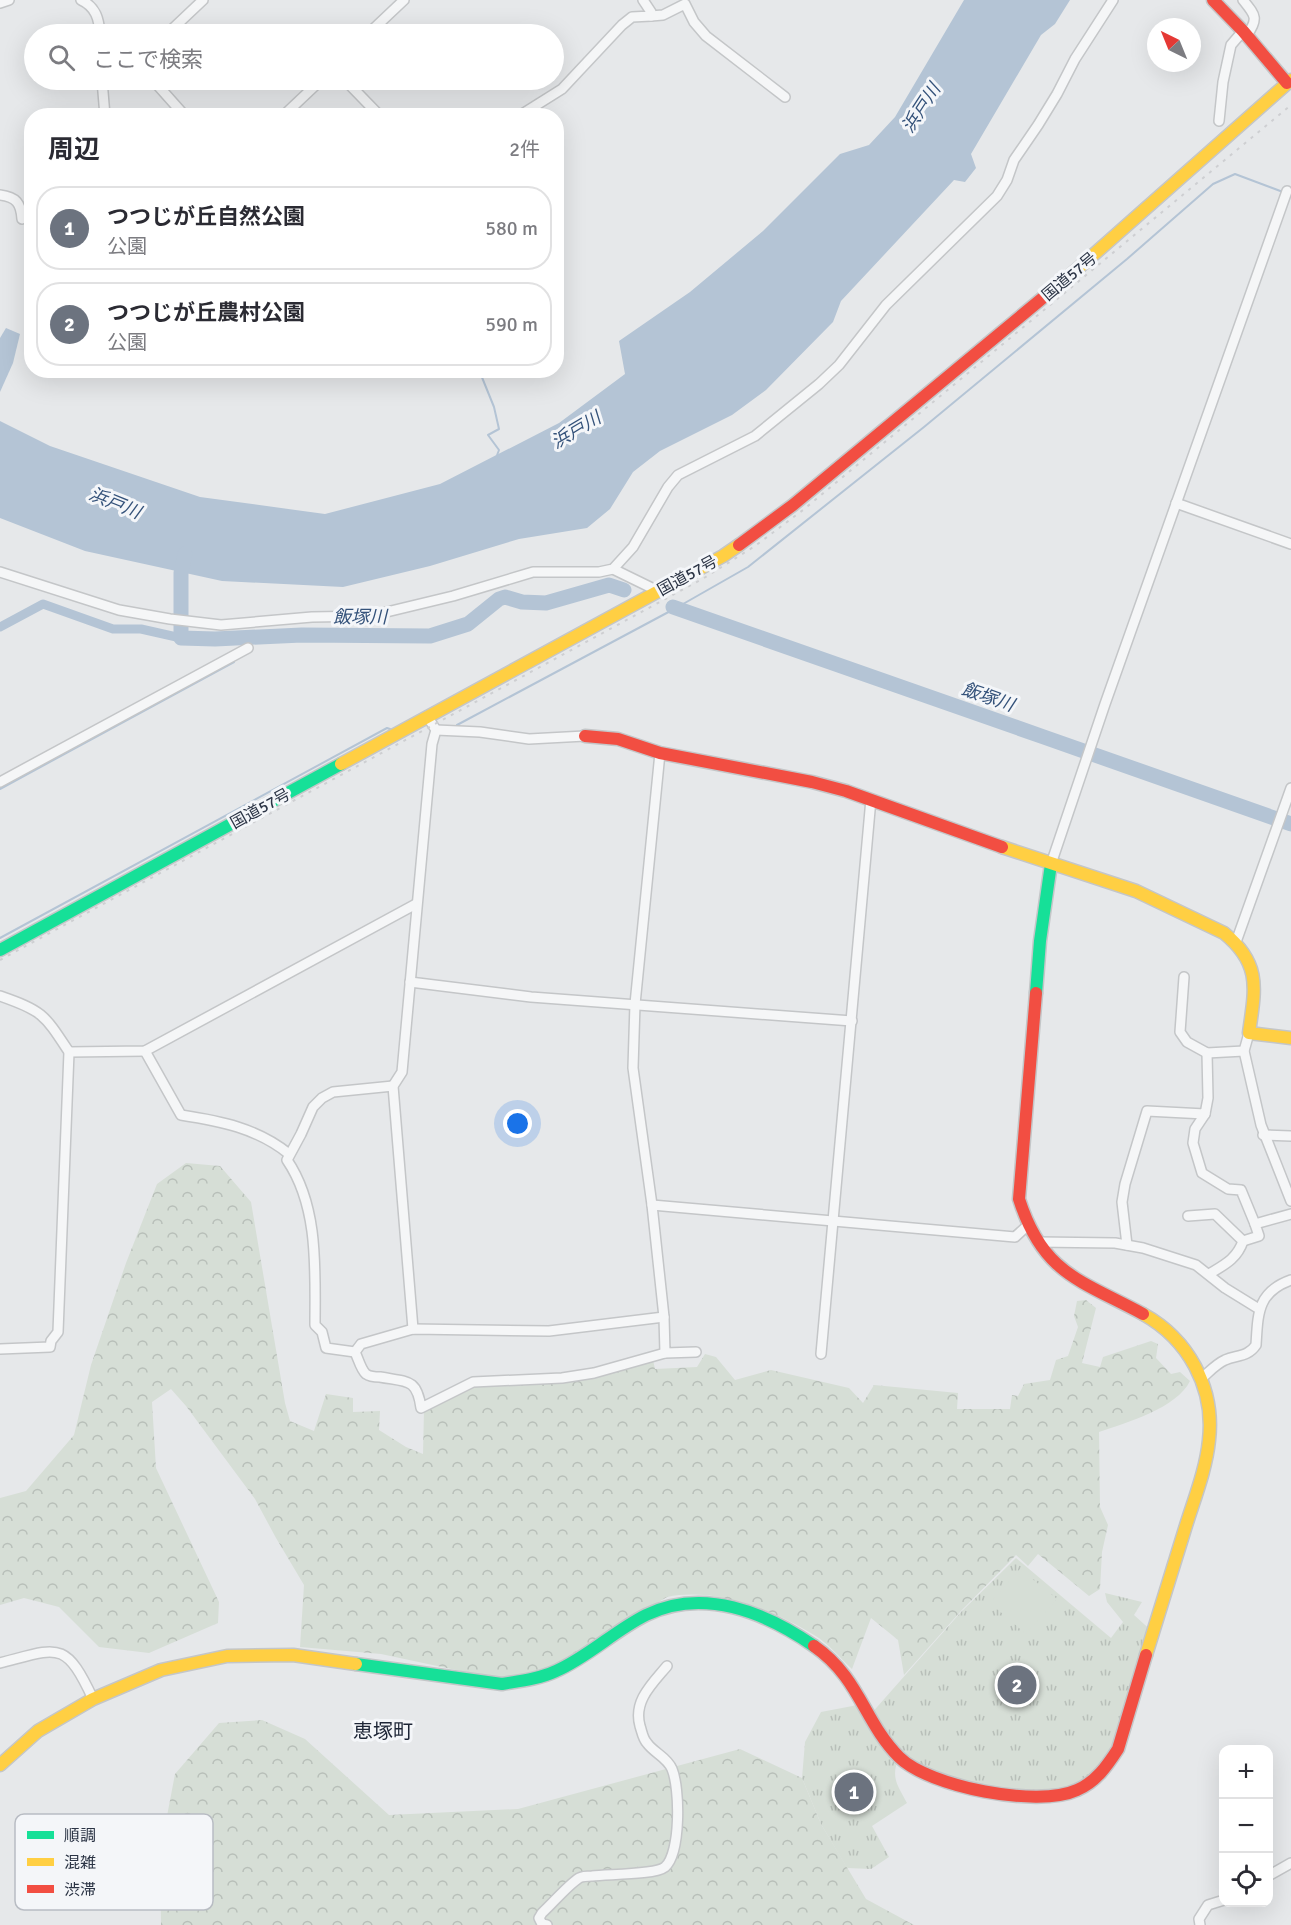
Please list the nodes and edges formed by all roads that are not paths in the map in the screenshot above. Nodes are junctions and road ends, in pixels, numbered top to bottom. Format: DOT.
graph roads {
  1 [pos="9,0"];
  2 [pos="81,0"];
  3 [pos="203,0"];
  4 [pos="404,0"];
  5 [pos="643,0"];
  6 [pos="1104,0"];
  7 [pos="1113,0"];
  8 [pos="1214,0"];
  9 [pos="1243,0"];
  10 [pos="0,3"];
  11 [pos="651,16"];
  12 [pos="1101,19"];
  13 [pos="98,24"];
  14 [pos="178,24"];
  15 [pos="379,24"];
  16 [pos="1245,33"];
  17 [pos="1289,82"];
  18 [pos="564,87"];
  19 [pos="103,90"];
  20 [pos="162,90"];
  21 [pos="310,90"];
  22 [pos="355,90"];
  23 [pos="560,90"];
  24 [pos="785,97"];
  25 [pos="104,108"];
  26 [pos="178,108"];
  27 [pos="291,108"];
  28 [pos="372,108"];
  29 [pos="532,108"];
  30 [pos="1219,121"];
  31 [pos="1285,194"];
  32 [pos="0,195"];
  33 [pos="22,219"];
  34 [pos="1176,503"];
  35 [pos="1291,544"];
  36 [pos="613,569"];
  37 [pos="0,572"];
  38 [pos="658,591"];
  39 [pos="248,648"];
  40 [pos="427,717"];
  41 [pos="436,730"];
  42 [pos="585,736"];
  43 [pos="660,753"];
  44 [pos="0,782"];
  45 [pos="1291,788"];
  46 [pos="871,799"];
  47 [pos="1052,864"];
  48 [pos="416,904"];
  49 [pos="1236,942"];
  50 [pos="0,950"];
  51 [pos="1184,977"];
  52 [pos="411,982"];
  53 [pos="0,996"];
  54 [pos="635,1004"];
  55 [pos="852,1021"];
  56 [pos="1249,1033"];
  57 [pos="1291,1038"];
  58 [pos="145,1051"];
  59 [pos="69,1052"];
  60 [pos="1244,1052"];
  61 [pos="1207,1053"];
  62 [pos="393,1086"];
  63 [pos="1205,1114"];
  64 [pos="1263,1135"];
  65 [pos="1291,1136"];
  66 [pos="289,1154"];
  67 [pos="1291,1201"];
  68 [pos="652,1205"];
  69 [pos="1291,1214"];
  70 [pos="1188,1216"];
  71 [pos="833,1222"];
  72 [pos="1255,1224"];
  73 [pos="1028,1226"];
  74 [pos="1243,1241"];
  75 [pos="1038,1242"];
  76 [pos="1127,1245"];
  77 [pos="1209,1274"];
  78 [pos="1291,1280"];
  79 [pos="1259,1309"];
  80 [pos="664,1317"];
  81 [pos="413,1329"];
  82 [pos="0,1349"];
  83 [pos="355,1352"];
  84 [pos="696,1352"];
  85 [pos="665,1353"];
  86 [pos="821,1354"];
  87 [pos="1202,1378"];
  88 [pos="0,1663"];
  89 [pos="667,1666"];
  90 [pos="93,1699"];
  91 [pos="0,1765"];
  92 [pos="1291,1863"];
  93 [pos="1273,1874"];
  94 [pos="1219,1902"];
  95 [pos="547,1925"];
  96 [pos="1200,1925"];
  1 -- 10 [label="street"];
  2 -- 13 [label="street"];
  3 -- 14 [label="street"];
  4 -- 15 [label="street"];
  5 -- 11 [label="street"];
  6 -- 12 [label="street"];
  7 -- 12 [label="street"];
  8 -- 16 [label="main road"];
  9 -- 16 [label="street"];
  11 -- 18 [label="street"];
  11 -- 24 [label="street"];
  12 -- 36 [label="street"];
  16 -- 17 [label="main road"];
  16 -- 30 [label="street"];
  17 -- 38 [label="main road, 国道57号"];
  19 -- 25 [label="street"];
  20 -- 26 [label="street"];
  21 -- 27 [label="street"];
  22 -- 28 [label="street"];
  23 -- 29 [label="street"];
  31 -- 34 [label="street"];
  32 -- 33 [label="street"];
  34 -- 35 [label="street"];
  34 -- 47 [label="street"];
  36 -- 37 [label="street"];
  36 -- 38 [label="street"];
  38 -- 40 [label="main road, 国道57号"];
  39 -- 44 [label="street"];
  40 -- 41 [label="street"];
  40 -- 50 [label="main road, 国道57号"];
  41 -- 42 [label="street"];
  41 -- 48 [label="street"];
  42 -- 43 [label="main road"];
  43 -- 46 [label="main road"];
  43 -- 54 [label="street"];
  45 -- 49 [label="street"];
  46 -- 47 [label="main road"];
  46 -- 55 [label="street"];
  47 -- 49 [label="main road"];
  47 -- 73 [label="main road"];
  48 -- 52 [label="street"];
  48 -- 58 [label="street"];
  49 -- 56 [label="main road"];
  51 -- 61 [label="street"];
  52 -- 54 [label="street"];
  52 -- 62 [label="street"];
  53 -- 59 [label="street"];
  54 -- 55 [label="street"];
  54 -- 68 [label="street"];
  55 -- 71 [label="street"];
  56 -- 57 [label="main road"];
  56 -- 60 [label="street"];
  58 -- 59 [label="street"];
  58 -- 66 [label="street"];
  59 -- 82 [label="street"];
  60 -- 61 [label="street"];
  60 -- 64 [label="street"];
  61 -- 63 [label="street"];
  62 -- 66 [label="street"];
  62 -- 81 [label="street"];
  63 -- 72 [label="street"];
  63 -- 76 [label="street"];
  64 -- 65 [label="street"];
  64 -- 67 [label="street"];
  66 -- 83 [label="street"];
  68 -- 71 [label="street"];
  68 -- 80 [label="street"];
  69 -- 72 [label="street"];
  70 -- 74 [label="street"];
  71 -- 73 [label="street"];
  71 -- 86 [label="street"];
  72 -- 74 [label="street"];
  73 -- 75 [label="main road"];
  74 -- 77 [label="street"];
  75 -- 76 [label="street"];
  75 -- 87 [label="main road"];
  76 -- 77 [label="street"];
  77 -- 79 [label="street"];
  78 -- 79 [label="street"];
  79 -- 87 [label="street"];
  80 -- 81 [label="street"];
  80 -- 85 [label="street"];
  81 -- 83 [label="street"];
  83 -- 85 [label="street"];
  84 -- 85 [label="street"];
  87 -- 90 [label="main road"];
  88 -- 90 [label="street"];
  89 -- 95 [label="street"];
  90 -- 91 [label="main road"];
  92 -- 93 [label="street"];
  94 -- 96 [label="street"];
}
